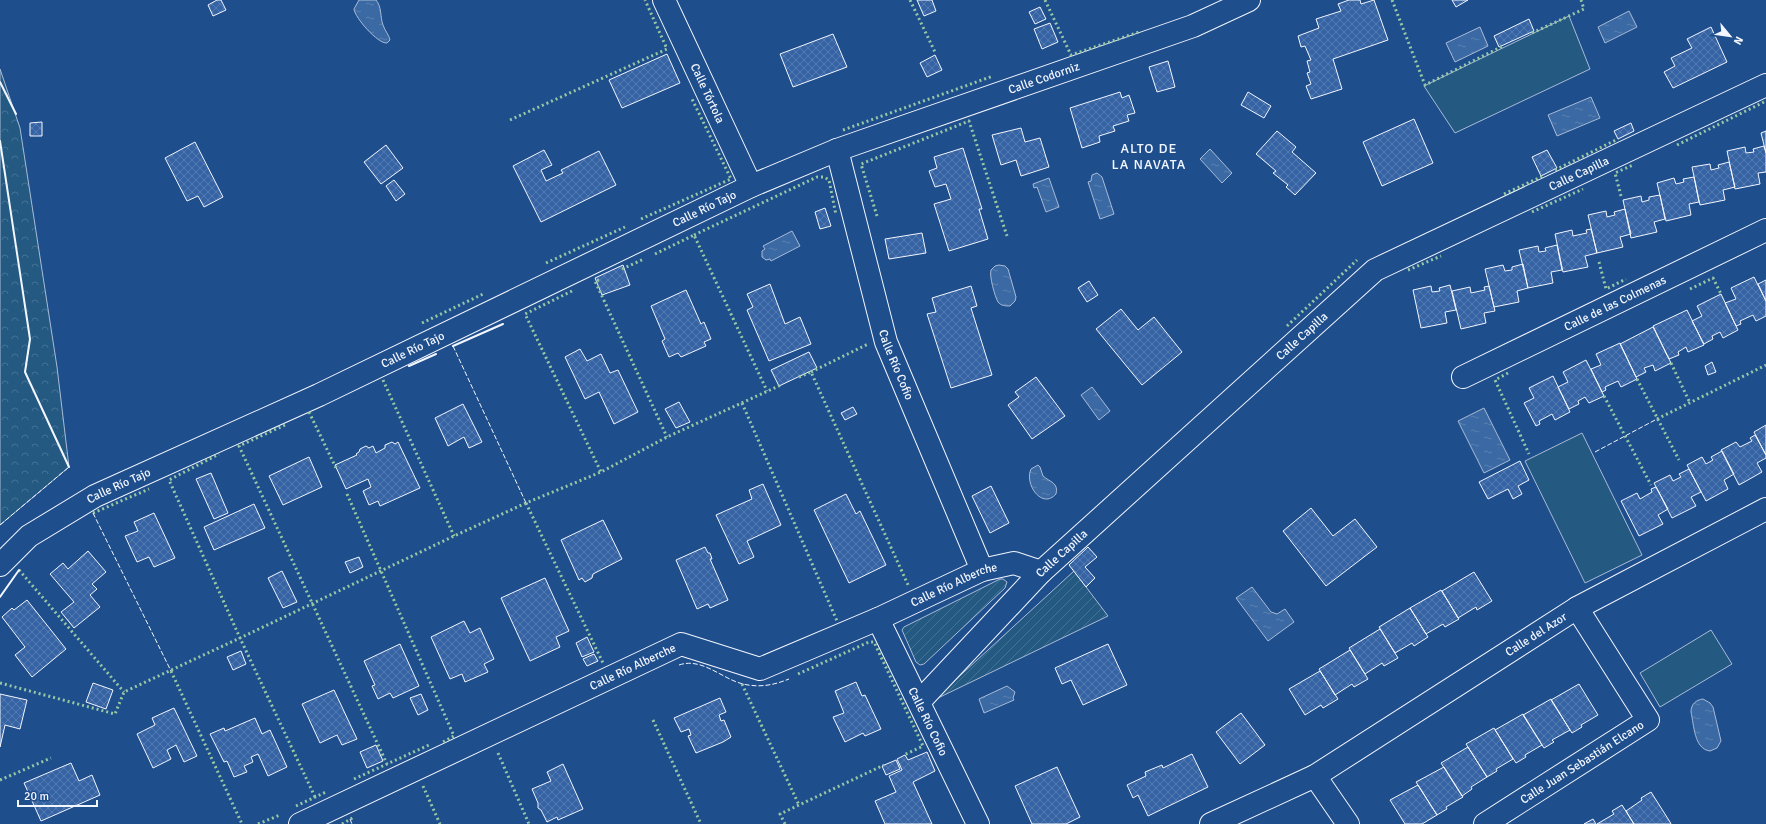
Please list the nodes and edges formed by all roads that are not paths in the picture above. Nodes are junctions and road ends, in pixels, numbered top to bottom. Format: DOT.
graph roads {
  1 [pos="664,0"];
  2 [pos="1249,0"];
  3 [pos="1766,85"];
  4 [pos="837,150"];
  5 [pos="751,186"];
  6 [pos="1766,230"];
  7 [pos="1464,377"];
  8 [pos="1766,509"];
  9 [pos="0,565"];
  10 [pos="982,570"];
  11 [pos="1040,572"];
  12 [pos="1577,608"];
  13 [pos="878,619"];
  14 [pos="919,702"];
  15 [pos="1315,776"];
  16 [pos="300,824"];
  17 [pos="978,824"];
  18 [pos="1211,824"];
  19 [pos="1348,824"];
  20 [pos="1485,824"];
  1 -- 5 [label="street, Calle Tórtola"];
  2 -- 4 [label="street, Calle Codorniz"];
  3 -- 11 [label="street, Calle Capilla"];
  4 -- 5 [label="street, Calle Río Tajo"];
  4 -- 10 [label="street, Calle Río Cofio"];
  5 -- 9 [label="street, Calle Río Tajo"];
  6 -- 7 [label="street, Calle de las Colmenas"];
  8 -- 12 [label="street, Calle del Azor"];
  10 -- 11 [label="street, Calle Río Alberche"];
  10 -- 13 [label="street, Calle Río Alberche"];
  11 -- 14 [label="street, Calle Capilla"];
  12 -- 15 [label="street, Calle del Azor"];
  12 -- 20 [label="street, Calle Juan Sebastián Elcano"];
  13 -- 14 [label="street, Calle Río Cofio"];
  13 -- 16 [label="street, Calle Río Alberche"];
  14 -- 17 [label="street, Calle Río Cofio"];
  15 -- 18 [label="street, Calle del Azor"];
  15 -- 19 [label="street"];
}
